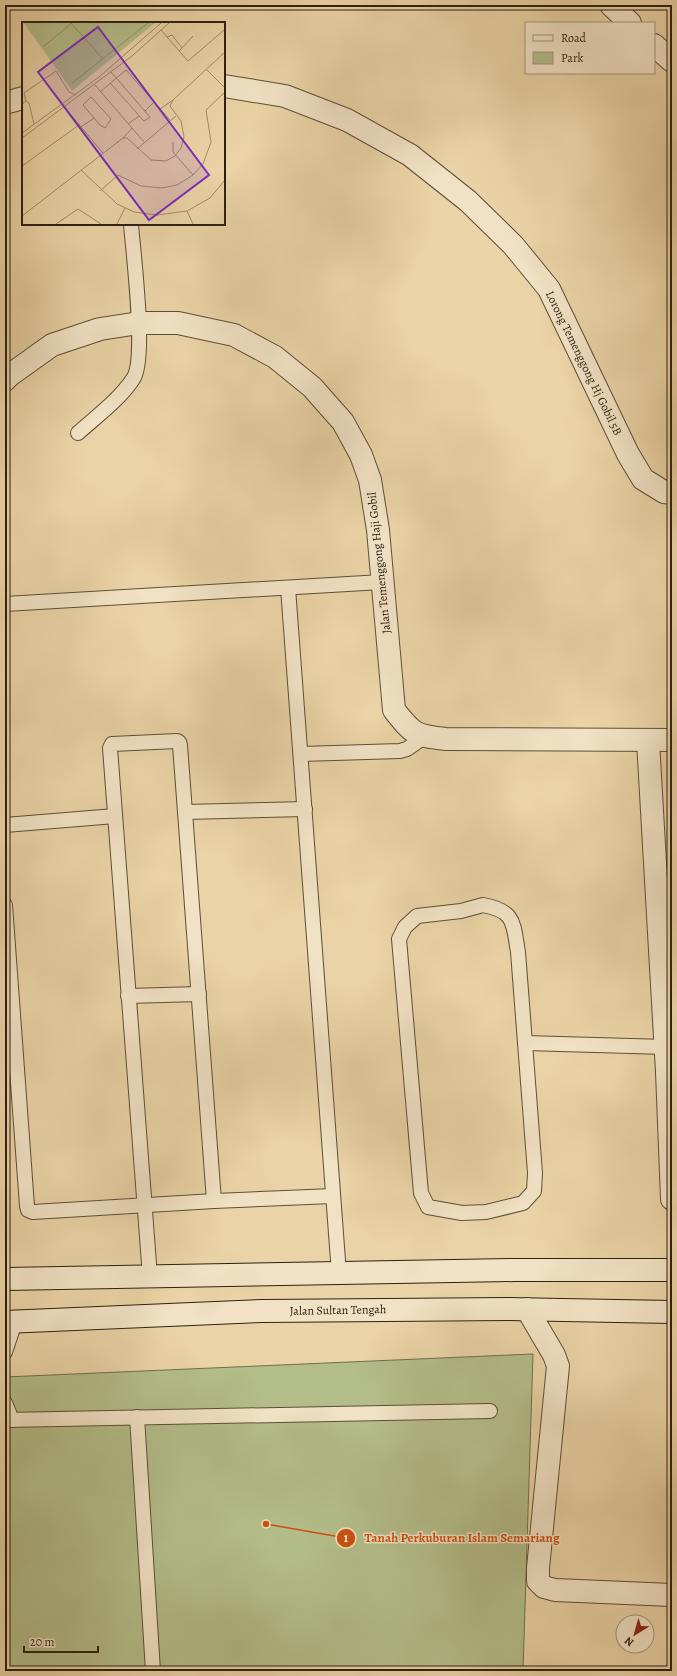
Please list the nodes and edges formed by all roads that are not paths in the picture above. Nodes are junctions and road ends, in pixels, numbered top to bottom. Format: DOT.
graph roads {
  1 [pos="610,5"];
  2 [pos="629,22"];
  3 [pos="655,46"];
  4 [pos="672,61"];
  5 [pos="225,86"];
  6 [pos="22,98"];
  7 [pos="5,103"];
  8 [pos="131,225"];
  9 [pos="139,323"];
  10 [pos="5,380"];
  11 [pos="78,432"];
  12 [pos="672,493"];
  13 [pos="382,582"];
  14 [pos="288,588"];
  15 [pos="5,604"];
  16 [pos="424,737"];
  17 [pos="672,740"];
  18 [pos="648,741"];
  19 [pos="301,754"];
  20 [pos="305,809"];
  21 [pos="185,812"];
  22 [pos="115,816"];
  23 [pos="5,825"];
  24 [pos="5,905"];
  25 [pos="199,994"];
  26 [pos="128,996"];
  27 [pos="525,1043"];
  28 [pos="666,1047"];
  29 [pos="670,1073"];
  30 [pos="333,1196"];
  31 [pos="672,1199"];
  32 [pos="214,1201"];
  33 [pos="144,1206"];
  34 [pos="672,1270"];
  35 [pos="339,1274"];
  36 [pos="150,1277"];
  37 [pos="5,1279"];
  38 [pos="527,1309"];
  39 [pos="672,1312"];
  40 [pos="10,1322"];
  41 [pos="5,1352"];
  42 [pos="5,1403"];
  43 [pos="490,1411"];
  44 [pos="137,1417"];
  45 [pos="9,1420"];
  46 [pos="672,1595"];
  47 [pos="154,1671"];
  1 -- 2 [label="street"];
  3 -- 4 [label="street"];
  5 -- 12 [label="street, Lorong Temenggong Hj Gobil 5B"];
  6 -- 7 [label="street"];
  8 -- 9 [label="lane"];
  9 -- 10 [label="street, Jalan Temenggong Haji Gobil"];
  9 -- 11 [label="lane"];
  9 -- 13 [label="street, Jalan Temenggong Haji Gobil"];
  13 -- 14 [label="lane"];
  13 -- 16 [label="street, Jalan Temenggong Haji Gobil"];
  14 -- 15 [label="lane"];
  14 -- 19 [label="lane"];
  16 -- 18 [label="street, Jalan Temenggong Haji Gobil"];
  16 -- 19 [label="lane"];
  17 -- 18 [label="street, Jalan Temenggong Haji Gobil"];
  18 -- 28 [label="street"];
  19 -- 20 [label="lane"];
  20 -- 21 [label="lane"];
  20 -- 30 [label="lane"];
  21 -- 22 [label="lane"];
  21 -- 25 [label="lane"];
  22 -- 23 [label="lane"];
  22 -- 26 [label="lane"];
  24 -- 33 [label="lane"];
  25 -- 26 [label="lane"];
  25 -- 32 [label="lane"];
  26 -- 33 [label="lane"];
  27 -- 27 [label="lane"];
  27 -- 28 [label="lane"];
  28 -- 29 [label="street"];
  29 -- 31 [label="street"];
  30 -- 32 [label="lane"];
  30 -- 35 [label="lane"];
  32 -- 33 [label="lane"];
  33 -- 36 [label="lane"];
  34 -- 35 [label="street"];
  35 -- 36 [label="street"];
  36 -- 37 [label="street"];
  38 -- 39 [label="street, Jalan Sultan Tengah"];
  38 -- 40 [label="street, Jalan Sultan Tengah"];
  38 -- 46 [label="street"];
  40 -- 41 [label="lane"];
  42 -- 45 [label="lane"];
  43 -- 44 [label="lane"];
  44 -- 45 [label="lane"];
  44 -- 47 [label="lane"];
}
